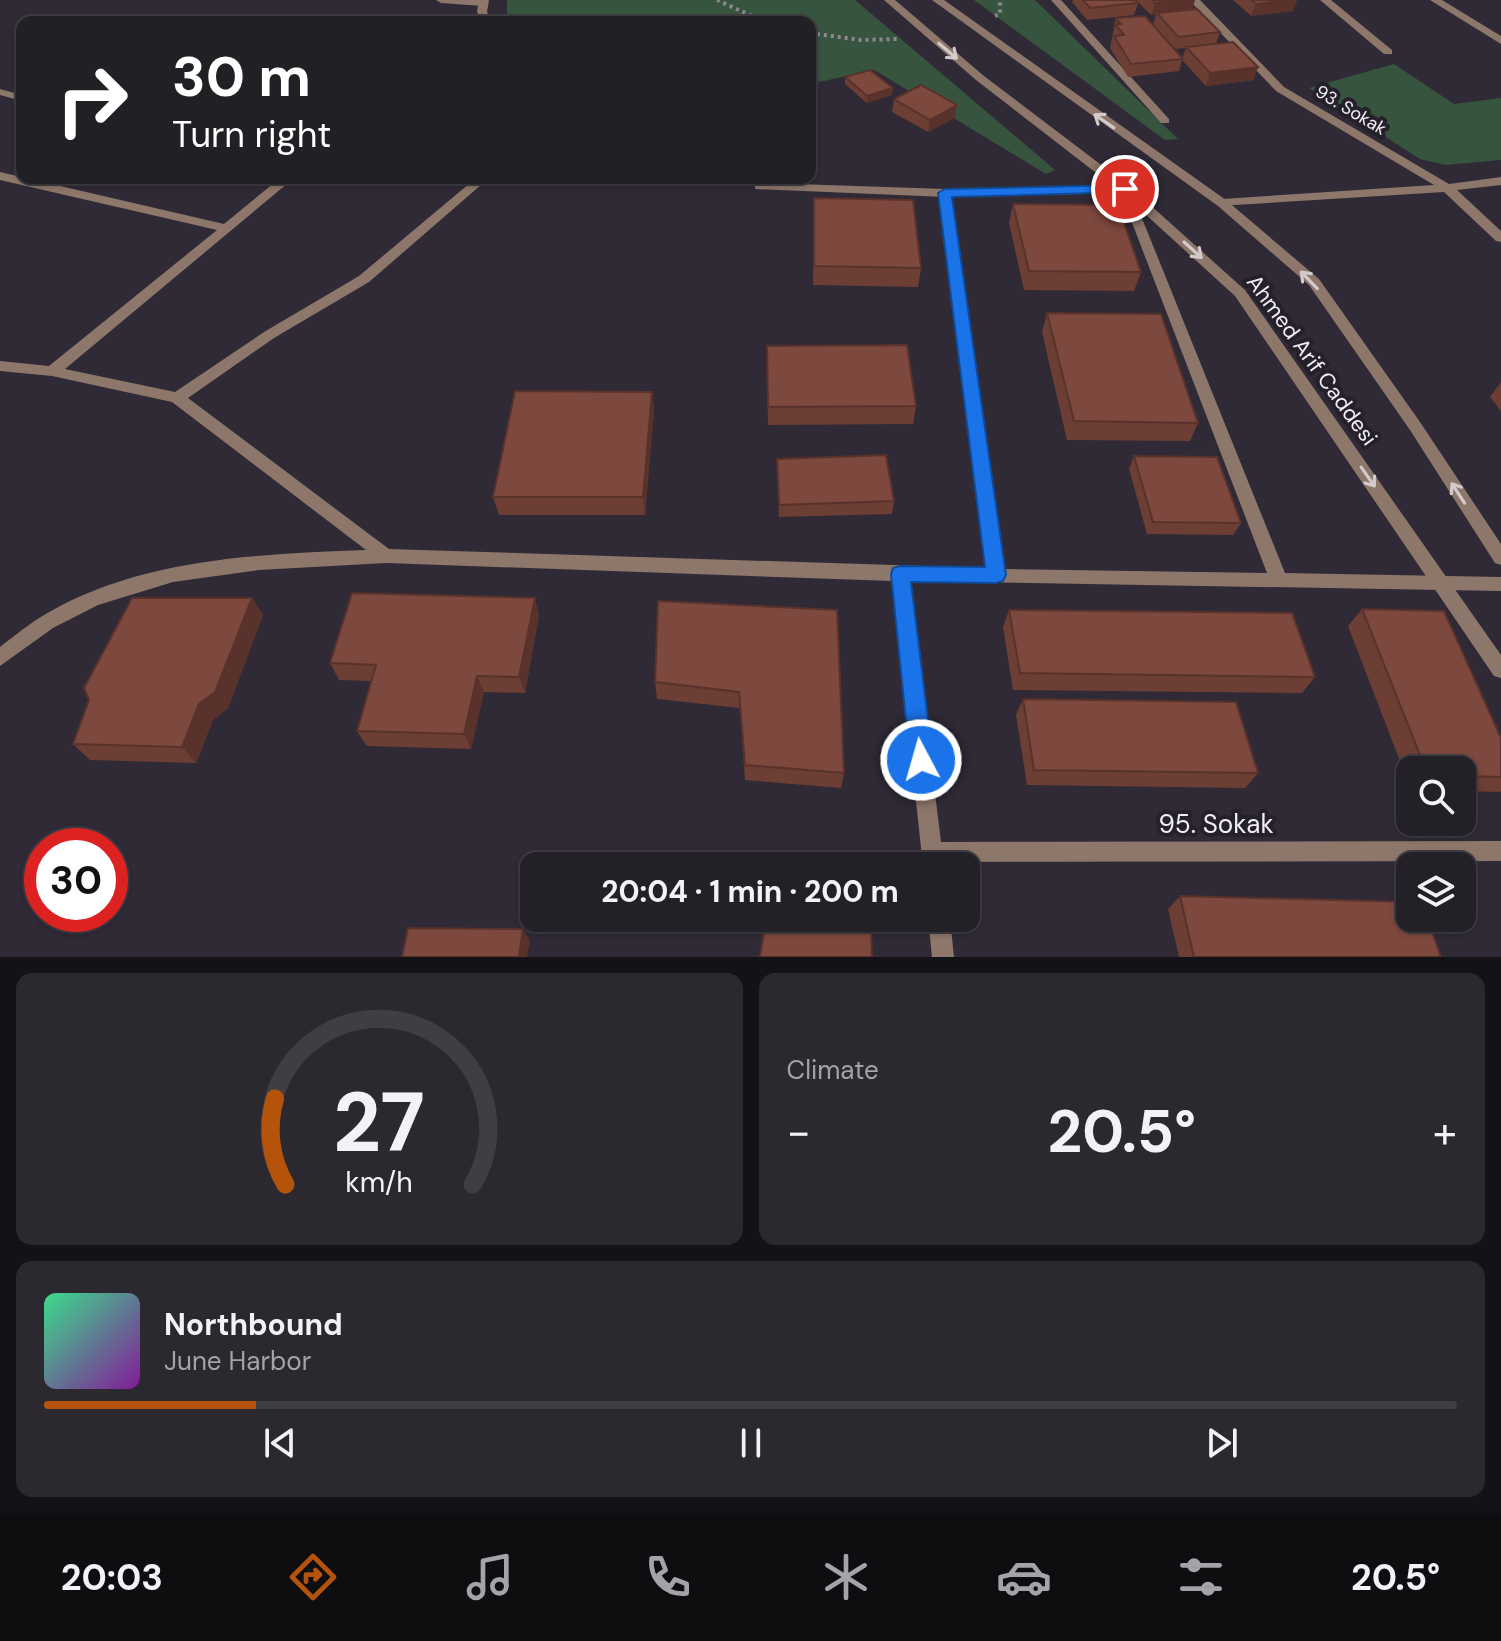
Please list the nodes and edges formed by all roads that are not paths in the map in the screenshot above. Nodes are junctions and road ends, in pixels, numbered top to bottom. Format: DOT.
graph roads {
  1 [pos="441,0"];
  2 [pos="889,0"];
  3 [pos="937,0"];
  4 [pos="1056,0"];
  5 [pos="1194,0"];
  6 [pos="1325,0"];
  7 [pos="1435,0"];
  8 [pos="484,1"];
  9 [pos="1501,41"];
  10 [pos="1388,52"];
  11 [pos="1165,121"];
  12 [pos="1501,181"];
  13 [pos="35,184"];
  14 [pos="281,184"];
  15 [pos="476,184"];
  16 [pos="760,184"];
  17 [pos="1447,188"];
  18 [pos="1125,189"];
  19 [pos="945,193"];
  20 [pos="1222,203"];
  21 [pos="226,228"];
  22 [pos="1501,238"];
  23 [pos="0,366"];
  24 [pos="52,371"];
  25 [pos="177,398"];
  26 [pos="386,556"];
  27 [pos="1501,558"];
  28 [pos="900,574"];
  29 [pos="996,575"];
  30 [pos="1278,578"];
  31 [pos="1442,583"];
  32 [pos="1501,584"];
  33 [pos="0,658"];
  34 [pos="1501,670"];
  35 [pos="1501,851"];
  36 [pos="932,852"];
  37 [pos="980,858"];
  38 [pos="940,932"];
  39 [pos="943,957"];
  1 -- 8 [label="street"];
  2 -- 18 [label="street, Ahmed Arif Caddesi, one-way"];
  20 -- 3 [label="street, Ahmed Arif Caddesi, one-way"];
  4 -- 11 [label="street"];
  5 -- 17 [label="street, 93. Sokak"];
  6 -- 10 [label="street"];
  7 -- 9 [label="street"];
  12 -- 17 [label="street"];
  13 -- 21 [label="street"];
  14 -- 21 [label="street"];
  15 -- 25 [label="street"];
  16 -- 19 [label="street"];
  17 -- 20 [label="street"];
  17 -- 22 [label="street, 93. Sokak"];
  18 -- 19 [label="street"];
  18 -- 30 [label="street"];
  18 -- 31 [label="street, Ahmed Arif Caddesi, one-way"];
  19 -- 29 [label="street"];
  27 -- 20 [label="street, Ahmed Arif Caddesi, one-way"];
  21 -- 24 [label="street"];
  23 -- 24 [label="street"];
  24 -- 25 [label="street"];
  25 -- 26 [label="street"];
  26 -- 28 [label="street"];
  26 -- 33 [label="street"];
  28 -- 29 [label="street"];
  28 -- 36 [label="street"];
  29 -- 30 [label="street"];
  30 -- 31 [label="street"];
  31 -- 32 [label="street"];
  31 -- 34 [label="street, Ahmed Arif Caddesi"];
  35 -- 37 [label="street, 95. Sokak"];
  38 -- 39 [label="street"];
}
